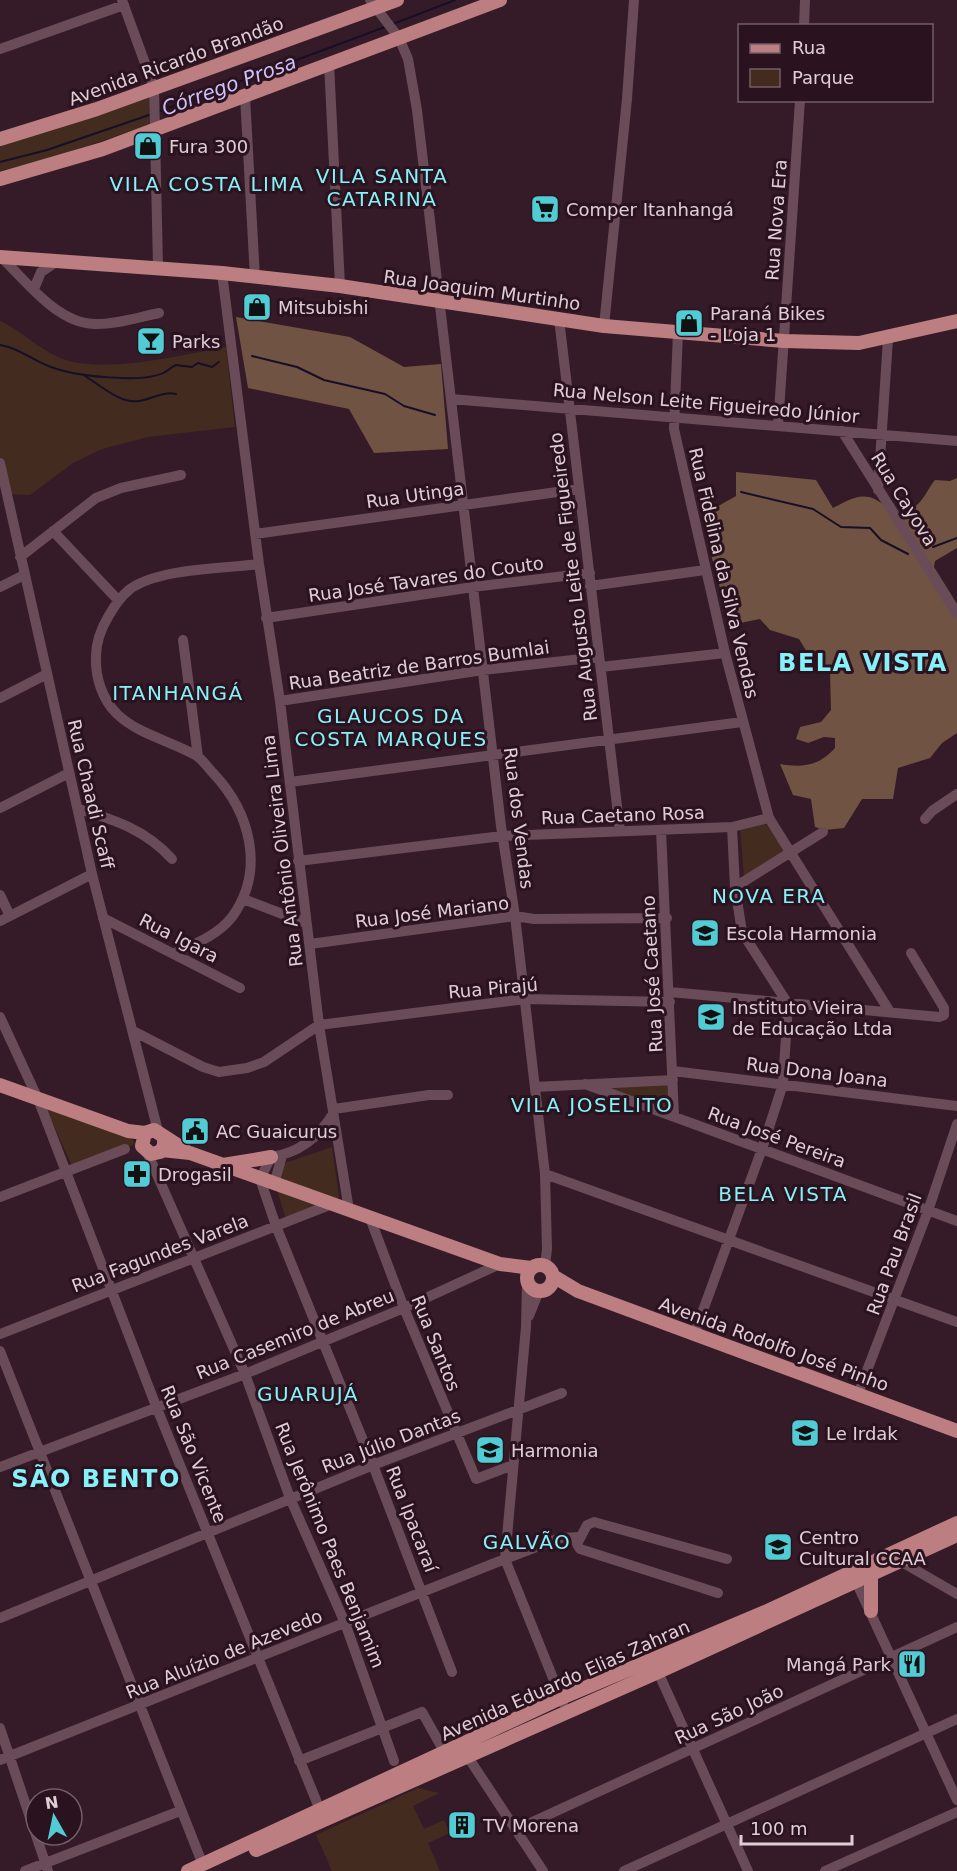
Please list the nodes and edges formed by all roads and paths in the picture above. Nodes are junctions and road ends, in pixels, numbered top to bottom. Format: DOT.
graph roads {
  1 [pos="397,0"];
  2 [pos="500,0"];
  3 [pos="634,0"];
  4 [pos="805,0"];
  5 [pos="123,3"];
  6 [pos="374,7"];
  7 [pos="804,24"];
  8 [pos="396,35"];
  9 [pos="0,49"];
  10 [pos="329,63"];
  11 [pos="154,91"];
  12 [pos="245,96"];
  13 [pos="800,102"];
  14 [pos="155,120"];
  15 [pos="0,139"];
  16 [pos="0,179"];
  17 [pos="0,257"];
  18 [pos="56,262"];
  19 [pos="158,267"];
  20 [pos="222,273"];
  21 [pos="255,278"];
  22 [pos="340,286"];
  23 [pos="34,290"];
  24 [pos="440,302"];
  25 [pos="159,313"];
  26 [pos="559,319"];
  27 [pos="957,321"];
  28 [pos="604,326"];
  29 [pos="678,332"];
  30 [pos="888,339"];
  31 [pos="784,341"];
  32 [pos="451,399"];
  33 [pos="570,408"];
  34 [pos="673,417"];
  35 [pos="778,426"];
  36 [pos="842,431"];
  37 [pos="882,433"];
  38 [pos="957,441"];
  39 [pos="0,463"];
  40 [pos="181,475"];
  41 [pos="579,489"];
  42 [pos="878,490"];
  43 [pos="3,495"];
  44 [pos="463,505"];
  45 [pos="53,531"];
  46 [pos="255,534"];
  47 [pos="20,557"];
  48 [pos="259,564"];
  49 [pos="705,570"];
  50 [pos="590,573"];
  51 [pos="24,574"];
  52 [pos="473,586"];
  53 [pos="590,586"];
  54 [pos="0,587"];
  55 [pos="118,600"];
  56 [pos="957,614"];
  57 [pos="266,618"];
  58 [pos="183,640"];
  59 [pos="725,653"];
  60 [pos="600,662"];
  61 [pos="483,670"];
  62 [pos="47,674"];
  63 [pos="0,698"];
  64 [pos="280,701"];
  65 [pos="742,722"];
  66 [pos="608,741"];
  67 [pos="495,755"];
  68 [pos="198,757"];
  69 [pos="69,773"];
  70 [pos="290,782"];
  71 [pos="957,794"];
  72 [pos="0,808"];
  73 [pos="79,809"];
  74 [pos="768,818"];
  75 [pos="924,819"];
  76 [pos="732,827"];
  77 [pos="661,830"];
  78 [pos="620,831"];
  79 [pos="823,832"];
  80 [pos="502,836"];
  81 [pos="790,853"];
  82 [pos="172,859"];
  83 [pos="298,861"];
  84 [pos="92,873"];
  85 [pos="735,887"];
  86 [pos="0,895"];
  87 [pos="243,898"];
  88 [pos="515,916"];
  89 [pos="5,918"];
  90 [pos="103,918"];
  91 [pos="667,918"];
  92 [pos="306,922"];
  93 [pos="310,944"];
  94 [pos="175,953"];
  95 [pos="911,953"];
  96 [pos="240,988"];
  97 [pos="670,997"];
  98 [pos="525,999"];
  99 [pos="788,1004"];
  100 [pos="890,1012"];
  101 [pos="0,1017"];
  102 [pos="319,1025"];
  103 [pos="133,1031"];
  104 [pos="673,1075"];
  105 [pos="585,1084"];
  106 [pos="783,1084"];
  107 [pos="0,1085"];
  108 [pos="535,1087"];
  109 [pos="448,1095"];
  110 [pos="38,1099"];
  111 [pos="957,1106"];
  112 [pos="334,1111"];
  113 [pos="674,1116"];
  114 [pos="957,1124"];
  115 [pos="315,1140"];
  116 [pos="154,1143"];
  117 [pos="125,1149"];
  118 [pos="762,1149"];
  119 [pos="341,1156"];
  120 [pos="277,1157"];
  121 [pos="222,1165"];
  122 [pos="64,1172"];
  123 [pos="545,1174"];
  124 [pos="260,1179"];
  125 [pos="274,1184"];
  126 [pos="0,1197"];
  127 [pos="332,1204"];
  128 [pos="349,1210"];
  129 [pos="928,1211"];
  130 [pos="370,1218"];
  131 [pos="957,1221"];
  132 [pos="276,1226"];
  133 [pos="729,1240"];
  134 [pos="193,1257"];
  135 [pos="502,1265"];
  136 [pos="538,1279"];
  137 [pos="111,1289"];
  138 [pos="895,1299"];
  139 [pos="404,1308"];
  140 [pos="957,1322"];
  141 [pos="526,1327"];
  142 [pos="0,1334"];
  143 [pos="694,1335"];
  144 [pos="323,1340"];
  145 [pos="0,1351"];
  146 [pos="245,1374"];
  147 [pos="562,1393"];
  148 [pos="858,1394"];
  149 [pos="156,1406"];
  150 [pos="519,1410"];
  151 [pos="957,1431"];
  152 [pos="456,1434"];
  153 [pos="40,1452"];
  154 [pos="373,1465"];
  155 [pos="513,1465"];
  156 [pos="0,1467"];
  157 [pos="290,1498"];
  158 [pos="957,1523"];
  159 [pos="208,1532"];
  160 [pos="957,1535"];
  161 [pos="581,1537"];
  162 [pos="505,1559"];
  163 [pos="727,1559"];
  164 [pos="900,1561"];
  165 [pos="871,1575"];
  166 [pos="854,1577"];
  167 [pos="89,1580"];
  168 [pos="422,1593"];
  169 [pos="718,1593"];
  170 [pos="957,1594"];
  171 [pos="871,1611"];
  172 [pos="0,1618"];
  173 [pos="345,1623"];
  174 [pos="957,1627"];
  175 [pos="893,1657"];
  176 [pos="258,1659"];
  177 [pos="452,1672"];
  178 [pos="658,1672"];
  179 [pos="140,1705"];
  180 [pos="564,1705"];
  181 [pos="957,1719"];
  182 [pos="0,1728"];
  183 [pos="384,1728"];
  184 [pos="927,1733"];
  185 [pos="692,1749"];
  186 [pos="6,1751"];
  187 [pos="464,1751"];
  188 [pos="445,1753"];
  189 [pos="0,1760"];
  190 [pos="299,1761"];
  191 [pos="394,1761"];
  192 [pos="432,1770"];
  193 [pos="957,1800"];
  194 [pos="180,1811"];
  195 [pos="957,1812"];
  196 [pos="322,1815"];
  197 [pos="727,1824"];
  198 [pos="515,1830"];
  199 [pos="47,1867"];
  200 [pos="206,1868"];
  201 [pos="25,1871"];
  202 [pos="188,1871"];
  203 [pos="543,1871"];
  204 [pos="624,1871"];
  205 [pos="748,1871"];
  206 [pos="825,1871"];
  1 -- 6 [label="main road, Avenida Ricardo Brandão"];
  2 -- 8 [label="main road"];
  3 -- 28 [label="street"];
  4 -- 7 [label="street"];
  5 -- 9 [label="street"];
  5 -- 11 [label="street"];
  6 -- 8 [label="street, Rua dos Vendas"];
  6 -- 11 [label="main road, Avenida Ricardo Brandão"];
  8 -- 10 [label="main road"];
  8 -- 24 [label="street, Rua dos Vendas"];
  10 -- 12 [label="main road"];
  10 -- 22 [label="street"];
  11 -- 14 [label="street"];
  11 -- 15 [label="main road, Avenida Ricardo Brandão"];
  12 -- 14 [label="main road"];
  12 -- 21 [label="street"];
  13 -- 31 [label="street, Rua Nova Era"];
  14 -- 16 [label="main road"];
  14 -- 19 [label="street"];
  17 -- 18 [label="main road, Rua Joaquim Murtinho"];
  17 -- 23 [label="street"];
  18 -- 19 [label="main road, Rua Joaquim Murtinho"];
  18 -- 23 [label="street"];
  19 -- 20 [label="main road, Rua Joaquim Murtinho"];
  20 -- 21 [label="main road, Rua Joaquim Murtinho"];
  20 -- 46 [label="street, Rua Antônio Oliveira Lima"];
  21 -- 22 [label="main road, Rua Joaquim Murtinho"];
  22 -- 24 [label="main road, Rua Joaquim Murtinho"];
  23 -- 25 [label="street"];
  24 -- 26 [label="main road, Rua Joaquim Murtinho"];
  24 -- 32 [label="street, Rua dos Vendas"];
  26 -- 28 [label="main road, Rua Joaquim Murtinho"];
  26 -- 33 [label="street, Rua Augusto Leite de Figueiredo"];
  27 -- 30 [label="main road, Rua Joaquim Murtinho"];
  28 -- 29 [label="main road, Rua Joaquim Murtinho"];
  29 -- 31 [label="main road, Rua Joaquim Murtinho"];
  29 -- 34 [label="street, Rua Fidelina da Silva Vendas"];
  30 -- 31 [label="main road, Rua Joaquim Murtinho"];
  30 -- 37 [label="street"];
  31 -- 35 [label="street"];
  32 -- 33 [label="street, Rua Nelson Leite Figueiredo Júnior"];
  32 -- 44 [label="street, Rua dos Vendas"];
  33 -- 34 [label="street, Rua Nelson Leite Figueiredo Júnior"];
  33 -- 41 [label="street, Rua Augusto Leite de Figueiredo"];
  34 -- 35 [label="street, Rua Nelson Leite Figueiredo Júnior"];
  34 -- 49 [label="street, Rua Fidelina da Silva Vendas"];
  35 -- 36 [label="street, Rua Nelson Leite Figueiredo Júnior"];
  36 -- 37 [label="street, Rua Nelson Leite Figueiredo Júnior"];
  36 -- 42 [label="street, Rua Cayova"];
  37 -- 38 [label="street, Rua Nelson Leite Figueiredo Júnior"];
  37 -- 42 [label="street"];
  39 -- 43 [label="street, Rua Chaadi Scaff"];
  40 -- 45 [label="street"];
  41 -- 44 [label="street, Rua Utinga"];
  41 -- 50 [label="street, Rua Augusto Leite de Figueiredo"];
  42 -- 56 [label="street, Rua Cayova"];
  43 -- 47 [label="street, Rua Chaadi Scaff"];
  44 -- 46 [label="street, Rua Utinga"];
  44 -- 52 [label="street, Rua dos Vendas"];
  45 -- 47 [label="street"];
  45 -- 55 [label="street"];
  46 -- 48 [label="street, Rua Antônio Oliveira Lima"];
  47 -- 51 [label="street, Rua Chaadi Scaff"];
  48 -- 55 [label="street"];
  48 -- 57 [label="street, Rua Antônio Oliveira Lima"];
  49 -- 53 [label="street"];
  49 -- 59 [label="street, Rua Fidelina da Silva Vendas"];
  50 -- 52 [label="street, Rua José Tavares do Couto"];
  50 -- 53 [label="street, Rua Augusto Leite de Figueiredo"];
  51 -- 54 [label="street"];
  51 -- 62 [label="street, Rua Chaadi Scaff"];
  52 -- 57 [label="street, Rua José Tavares do Couto"];
  52 -- 61 [label="street, Rua dos Vendas"];
  53 -- 60 [label="street, Rua Augusto Leite de Figueiredo"];
  55 -- 68 [label="street"];
  57 -- 64 [label="street, Rua Antônio Oliveira Lima"];
  58 -- 68 [label="street"];
  59 -- 60 [label="street, Rua Beatriz de Barros Bumlai"];
  59 -- 65 [label="street, Rua Fidelina da Silva Vendas"];
  60 -- 61 [label="street, Rua Beatriz de Barros Bumlai"];
  60 -- 66 [label="street, Rua Augusto Leite de Figueiredo"];
  61 -- 64 [label="street, Rua Beatriz de Barros Bumlai"];
  61 -- 67 [label="street, Rua dos Vendas"];
  62 -- 63 [label="street"];
  62 -- 69 [label="street, Rua Chaadi Scaff"];
  64 -- 70 [label="street, Rua Antônio Oliveira Lima"];
  65 -- 66 [label="street"];
  65 -- 74 [label="street, Rua Fidelina da Silva Vendas"];
  66 -- 67 [label="street"];
  66 -- 78 [label="street, Rua Augusto Leite de Figueiredo"];
  67 -- 70 [label="street"];
  67 -- 80 [label="street, Rua dos Vendas"];
  68 -- 87 [label="street"];
  69 -- 72 [label="street"];
  69 -- 73 [label="street, Rua Chaadi Scaff"];
  70 -- 83 [label="street, Rua Antônio Oliveira Lima"];
  71 -- 75 [label="street"];
  73 -- 82 [label="street"];
  73 -- 84 [label="street, Rua Chaadi Scaff"];
  74 -- 76 [label="street, Rua Caetano Rosa"];
  74 -- 81 [label="street, Rua Fidelina da Silva Vendas"];
  76 -- 77 [label="street, Rua Caetano Rosa"];
  76 -- 85 [label="street"];
  77 -- 78 [label="street, Rua Caetano Rosa"];
  77 -- 91 [label="street, Rua José Caetano"];
  78 -- 80 [label="street, Rua Caetano Rosa"];
  79 -- 81 [label="street"];
  80 -- 83 [label="street, Rua Caetano Rosa"];
  80 -- 88 [label="street, Rua dos Vendas"];
  81 -- 85 [label="street"];
  81 -- 100 [label="street, Rua Fidelina da Silva Vendas"];
  83 -- 92 [label="street, Rua Antônio Oliveira Lima"];
  84 -- 89 [label="street"];
  84 -- 90 [label="street, Rua Chaadi Scaff"];
  85 -- 99 [label="street"];
  86 -- 89 [label="street"];
  87 -- 92 [label="street"];
  87 -- 94 [label="street"];
  88 -- 91 [label="street, Rua José Mariano"];
  88 -- 93 [label="street, Rua José Mariano"];
  88 -- 98 [label="street, Rua dos Vendas"];
  90 -- 94 [label="street, Rua Igara"];
  90 -- 103 [label="street, Rua Chaadi Scaff"];
  91 -- 97 [label="street, Rua José Caetano"];
  92 -- 93 [label="street, Rua Antônio Oliveira Lima"];
  93 -- 102 [label="street, Rua Antônio Oliveira Lima"];
  94 -- 96 [label="street, Rua Igara"];
  95 -- 100 [label="street, Rua Pirajú"];
  97 -- 98 [label="street, Rua Pirajú"];
  97 -- 99 [label="street, Rua Pirajú"];
  97 -- 104 [label="street, Rua José Caetano"];
  98 -- 102 [label="street, Rua Pirajú"];
  98 -- 108 [label="street, Rua dos Vendas"];
  99 -- 100 [label="street, Rua Pirajú"];
  99 -- 106 [label="street"];
  101 -- 110 [label="street, Rua São Vicente"];
  102 -- 103 [label="street"];
  102 -- 112 [label="street, Rua Antônio Oliveira Lima"];
  103 -- 116 [label="street, Rua Chaadi Scaff"];
  104 -- 105 [label="street, Rua Dona Joana"];
  104 -- 106 [label="street, Rua Dona Joana"];
  104 -- 113 [label="street, Rua José Caetano"];
  105 -- 108 [label="street, Rua Dona Joana"];
  105 -- 113 [label="street, Rua José Pereira"];
  106 -- 111 [label="street, Rua Dona Joana"];
  106 -- 118 [label="street"];
  107 -- 110 [label="main road"];
  108 -- 123 [label="street, Rua dos Vendas"];
  109 -- 112 [label="street"];
  110 -- 116 [label="main road"];
  110 -- 122 [label="street, Rua São Vicente"];
  112 -- 115 [label="street"];
  112 -- 119 [label="street, Rua Antônio Oliveira Lima"];
  113 -- 118 [label="street, Rua José Pereira"];
  114 -- 129 [label="street, Rua Pau Brasil"];
  115 -- 119 [label="street"];
  115 -- 120 [label="street"];
  116 -- 121 [label="main road"];
  116 -- 134 [label="street, Rua Jerônimo Paes Benjamim"];
  117 -- 122 [label="street"];
  118 -- 129 [label="street, Rua José Pereira"];
  118 -- 133 [label="street"];
  119 -- 128 [label="street, Rua Antônio Oliveira Lima"];
  120 -- 121 [label="main road"];
  120 -- 124 [label="street"];
  120 -- 125 [label="street"];
  121 -- 124 [label="main road"];
  122 -- 126 [label="street"];
  122 -- 137 [label="street, Rua São Vicente"];
  123 -- 133 [label="street"];
  123 -- 136 [label="street, Rua dos Vendas"];
  124 -- 125 [label="main road"];
  124 -- 132 [label="street, Rua Ipacaraí"];
  125 -- 127 [label="main road"];
  127 -- 128 [label="main road"];
  127 -- 132 [label="street, Rua Fagundes Varela"];
  128 -- 130 [label="main road"];
  129 -- 131 [label="street, Rua José Pereira"];
  129 -- 138 [label="street, Rua Pau Brasil"];
  130 -- 135 [label="main road"];
  130 -- 139 [label="street, Rua Santos"];
  132 -- 134 [label="street, Rua Fagundes Varela"];
  132 -- 144 [label="street, Rua Ipacaraí"];
  133 -- 138 [label="street"];
  133 -- 143 [label="street"];
  134 -- 137 [label="street, Rua Fagundes Varela"];
  134 -- 146 [label="street, Rua Jerônimo Paes Benjamim"];
  135 -- 136 [label="main road, Avenida Rodolfo José Pinho"];
  135 -- 139 [label="street, Rua Casemiro de Abreu"];
  136 -- 141 [label="street"];
  136 -- 141 [label="street"];
  136 -- 143 [label="main road, Avenida Rodolfo José Pinho"];
  137 -- 142 [label="street, Rua Fagundes Varela"];
  137 -- 149 [label="street, Rua São Vicente"];
  138 -- 140 [label="street"];
  138 -- 148 [label="street, Rua Pau Brasil"];
  139 -- 144 [label="street, Rua Casemiro de Abreu"];
  139 -- 152 [label="street, Rua Santos"];
  141 -- 150 [label="street"];
  143 -- 148 [label="main road, Avenida Rodolfo José Pinho"];
  144 -- 146 [label="street, Rua Casemiro de Abreu"];
  144 -- 154 [label="street, Rua Ipacaraí"];
  145 -- 153 [label="street"];
  146 -- 149 [label="street, Rua Casemiro de Abreu"];
  146 -- 157 [label="street, Rua Jerônimo Paes Benjamim"];
  147 -- 150 [label="street, Rua Júlio Dantas"];
  148 -- 151 [label="main road, Avenida Rodolfo José Pinho"];
  149 -- 153 [label="street, Rua Casemiro de Abreu"];
  149 -- 159 [label="street, Rua São Vicente"];
  150 -- 152 [label="street, Rua Júlio Dantas"];
  150 -- 155 [label="street"];
  152 -- 154 [label="street, Rua Júlio Dantas"];
  152 -- 155 [label="street, Rua Santos"];
  153 -- 156 [label="street, Rua Casemiro de Abreu"];
  153 -- 167 [label="street"];
  154 -- 157 [label="street, Rua Júlio Dantas"];
  154 -- 168 [label="street, Rua Ipacaraí"];
  155 -- 162 [label="street"];
  157 -- 159 [label="street, Rua Júlio Dantas"];
  157 -- 173 [label="street, Rua Jerônimo Paes Benjamim"];
  158 -- 166 [label="main road, Avenida Eduardo Elias Zahran"];
  159 -- 167 [label="street, Rua Júlio Dantas"];
  159 -- 176 [label="street, Rua São Vicente"];
  160 -- 164 [label="main road, Avenida Eduardo Elias Zahran"];
  161 -- 162 [label="street, Rua Aluízio de Azevedo"];
  161 -- 163 [label="street"];
  161 -- 169 [label="street"];
  162 -- 168 [label="street, Rua Aluízio de Azevedo"];
  162 -- 180 [label="street"];
  164 -- 165 [label="main road, Avenida Eduardo Elias Zahran"];
  164 -- 170 [label="street"];
  165 -- 166 [label="main road, Avenida Eduardo Elias Zahran"];
  165 -- 171 [label="main road"];
  166 -- 171 [label="street"];
  166 -- 178 [label="main road, Avenida Eduardo Elias Zahran"];
  166 -- 180 [label="main road, Avenida Eduardo Elias Zahran"];
  167 -- 172 [label="street, Rua Júlio Dantas"];
  167 -- 179 [label="street"];
  168 -- 173 [label="street, Rua Aluízio de Azevedo"];
  168 -- 177 [label="street, Rua Ipacaraí"];
  171 -- 175 [label="street"];
  173 -- 176 [label="street, Rua Aluízio de Azevedo"];
  173 -- 183 [label="street, Rua Jerônimo Paes Benjamim"];
  174 -- 175 [label="street, Rua São João"];
  175 -- 184 [label="street"];
  175 -- 185 [label="street, Rua São João"];
  176 -- 179 [label="street, Rua Aluízio de Azevedo"];
  176 -- 190 [label="street, Rua São Vicente"];
  178 -- 180 [label="main road, Avenida Eduardo Elias Zahran"];
  178 -- 185 [label="street"];
  179 -- 186 [label="street, Rua Aluízio de Azevedo"];
  179 -- 194 [label="street"];
  180 -- 187 [label="main road, Avenida Eduardo Elias Zahran"];
  181 -- 184 [label="street"];
  182 -- 186 [label="street"];
  183 -- 188 [label="street"];
  183 -- 190 [label="street"];
  183 -- 191 [label="street, Rua Jerônimo Paes Benjamim"];
  184 -- 193 [label="street"];
  184 -- 197 [label="street"];
  185 -- 197 [label="street"];
  185 -- 198 [label="street, Rua São João"];
  186 -- 189 [label="street, Rua Aluízio de Azevedo"];
  186 -- 199 [label="street"];
  187 -- 188 [label="main road, Avenida Eduardo Elias Zahran"];
  187 -- 192 [label="main road, Avenida Eduardo Elias Zahran"];
  187 -- 198 [label="street"];
  188 -- 192 [label="main road"];
  188 -- 196 [label="main road, Avenida Eduardo Elias Zahran"];
  190 -- 196 [label="street, Rua São Vicente"];
  192 -- 196 [label="main road, Avenida Eduardo Elias Zahran"];
  194 -- 199 [label="street"];
  194 -- 200 [label="street"];
  195 -- 206 [label="street"];
  196 -- 200 [label="main road, Avenida Eduardo Elias Zahran"];
  197 -- 204 [label="street"];
  197 -- 205 [label="street"];
  198 -- 203 [label="street"];
  199 -- 201 [label="street"];
  200 -- 202 [label="main road, Avenida Eduardo Elias Zahran"];
}
